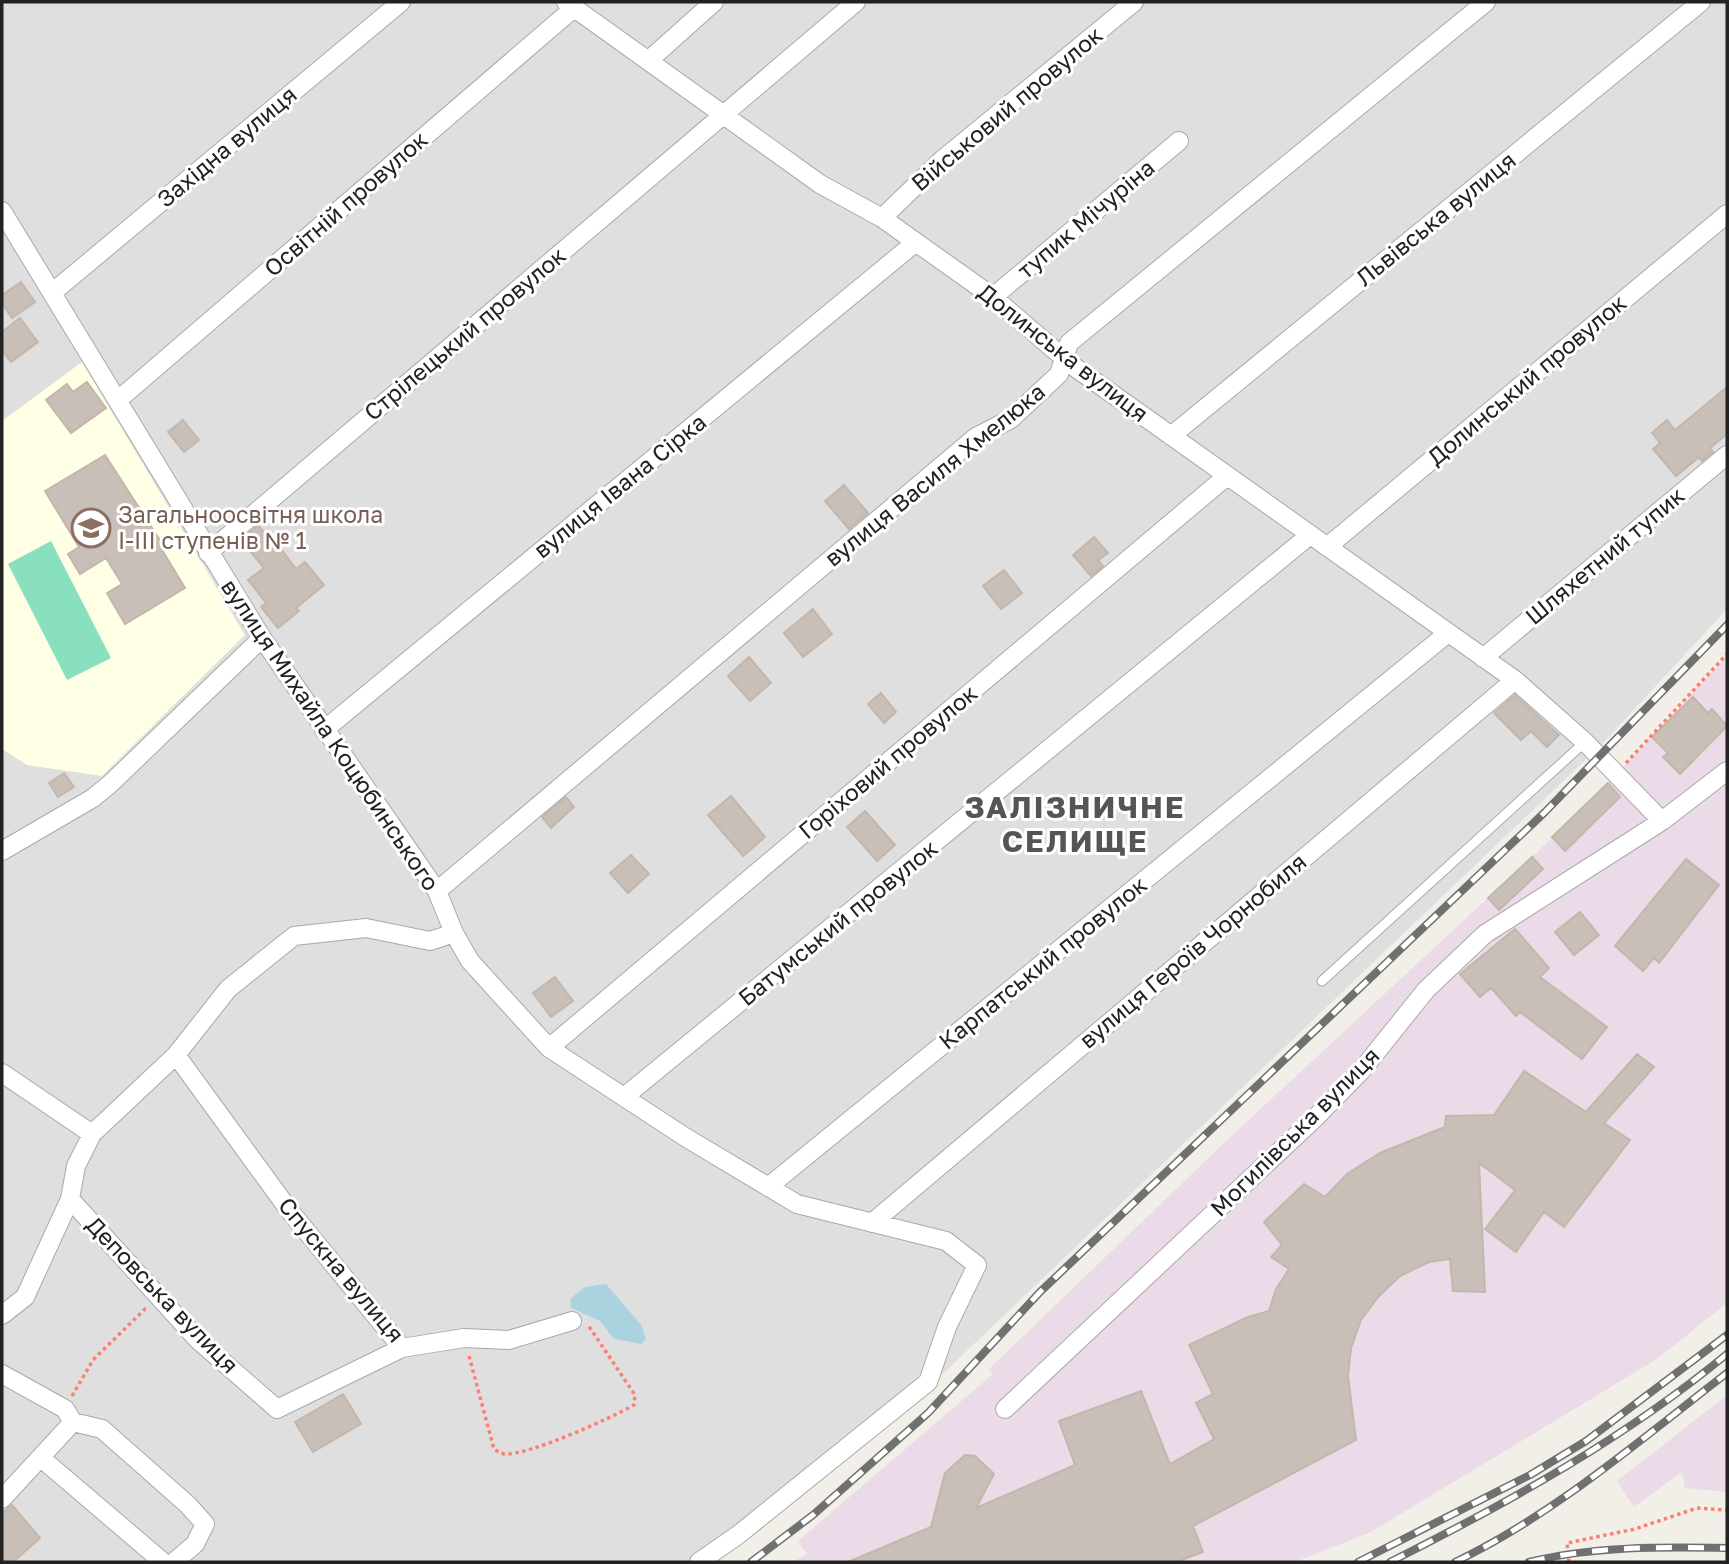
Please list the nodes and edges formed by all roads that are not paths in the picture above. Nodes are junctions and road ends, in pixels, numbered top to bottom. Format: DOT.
graph roads {
  1 [pos="401,2"];
  2 [pos="714,2"];
  3 [pos="856,2"];
  4 [pos="1134,2"];
  5 [pos="1486,2"];
  6 [pos="1701,2"];
  7 [pos="570,5"];
  8 [pos="648,61"];
  9 [pos="723,114"];
  10 [pos="1179,141"];
  11 [pos="2,211"];
  12 [pos="1727,214"];
  13 [pos="882,218"];
  14 [pos="916,242"];
  15 [pos="53,292"];
  16 [pos="993,297"];
  17 [pos="1064,358"];
  18 [pos="118,400"];
  19 [pos="1171,436"];
  20 [pos="1727,455"];
  21 [pos="1227,476"];
  22 [pos="1310,535"];
  23 [pos="1327,547"];
  24 [pos="208,553"];
  25 [pos="1448,633"];
  26 [pos="262,638"];
  27 [pos="1483,658"];
  28 [pos="1514,680"];
  29 [pos="324,730"];
  30 [pos="1585,742"];
  31 [pos="1727,771"];
  32 [pos="1662,821"];
  33 [pos="2,851"];
  34 [pos="438,891"];
  35 [pos="454,933"];
  36 [pos="1322,981"];
  37 [pos="549,1048"];
  38 [pos="176,1055"];
  39 [pos="2,1073"];
  40 [pos="624,1097"];
  41 [pos="92,1135"];
  42 [pos="768,1186"];
  43 [pos="70,1199"];
  44 [pos="872,1223"];
  45 [pos="2,1315"];
  46 [pos="572,1321"];
  47 [pos="402,1348"];
  48 [pos="2,1374"];
  49 [pos="1005,1409"];
  50 [pos="69,1415"];
  51 [pos="41,1458"];
  52 [pos="2,1499"];
  53 [pos="163,1562"];
  54 [pos="174,1562"];
  55 [pos="699,1562"];
  1 -- 15 [label="street, Західна вулиця"];
  2 -- 8 [label="street"];
  3 -- 9 [label="street, Стрілецький провулок"];
  4 -- 13 [label="street, Військовий провулок"];
  5 -- 17 [label="street, вулиця Василя Хмелюка"];
  6 -- 19 [label="street, Львівська вулиця"];
  7 -- 8 [label="street, Долинська вулиця"];
  7 -- 18 [label="street, Освітній провулок"];
  8 -- 9 [label="street, Долинська вулиця"];
  9 -- 13 [label="street, Долинська вулиця"];
  9 -- 24 [label="street, Стрілецький провулок"];
  10 -- 16 [label="street, тупик Мічуріна"];
  11 -- 15 [label="street, вулиця Михайла Коцюбинського"];
  12 -- 23 [label="street, Долинський провулок"];
  13 -- 14 [label="street, Долинська вулиця"];
  14 -- 16 [label="street, Долинська вулиця"];
  14 -- 29 [label="street, вулиця Івана Сірка"];
  15 -- 18 [label="street, вулиця Михайла Коцюбинського"];
  16 -- 17 [label="street, Долинська вулиця"];
  17 -- 19 [label="street, Долинська вулиця"];
  17 -- 34 [label="street, вулиця Василя Хмелюка"];
  18 -- 24 [label="street, вулиця Михайла Коцюбинського"];
  19 -- 21 [label="street, Долинська вулиця"];
  20 -- 27 [label="street, Шляхетний тупик"];
  21 -- 22 [label="street, Долинська вулиця"];
  21 -- 37 [label="street, Горіховий провулок"];
  22 -- 23 [label="street, Долинська вулиця"];
  22 -- 40 [label="street, Батумський провулок"];
  23 -- 25 [label="street, Долинська вулиця"];
  24 -- 26 [label="street, вулиця Михайла Коцюбинського"];
  25 -- 27 [label="street, Долинська вулиця"];
  25 -- 42 [label="street, Карпатський провулок"];
  26 -- 29 [label="street, вулиця Михайла Коцюбинського"];
  26 -- 33 [label="street"];
  27 -- 28 [label="street, Долинська вулиця"];
  28 -- 30 [label="street, Долинська вулиця"];
  28 -- 44 [label="street, вулиця Героїв Чорнобиля"];
  29 -- 34 [label="street, вулиця Михайла Коцюбинського"];
  30 -- 32 [label="street, Долинська вулиця"];
  30 -- 36 [label="lane"];
  31 -- 32 [label="street, Могилівська вулиця"];
  32 -- 49 [label="street, Могилівська вулиця"];
  34 -- 35 [label="street, вулиця Михайла Коцюбинського"];
  35 -- 37 [label="street, вулиця Михайла Коцюбинського"];
  35 -- 38 [label="street"];
  37 -- 40 [label="street, вулиця Михайла Коцюбинського"];
  38 -- 41 [label="street"];
  38 -- 47 [label="street, Спускна вулиця"];
  39 -- 41 [label="street"];
  40 -- 42 [label="street, вулиця Михайла Коцюбинського"];
  41 -- 43 [label="street"];
  42 -- 44 [label="street, вулиця Михайла Коцюбинського"];
  43 -- 45 [label="street"];
  43 -- 47 [label="street, Деповська вулиця"];
  44 -- 55 [label="street, вулиця Михайла Коцюбинського"];
  46 -- 47 [label="street, Спускна вулиця"];
  48 -- 50 [label="street"];
  50 -- 51 [label="street"];
  50 -- 54 [label="street"];
  51 -- 52 [label="street"];
  51 -- 53 [label="street"];
}
